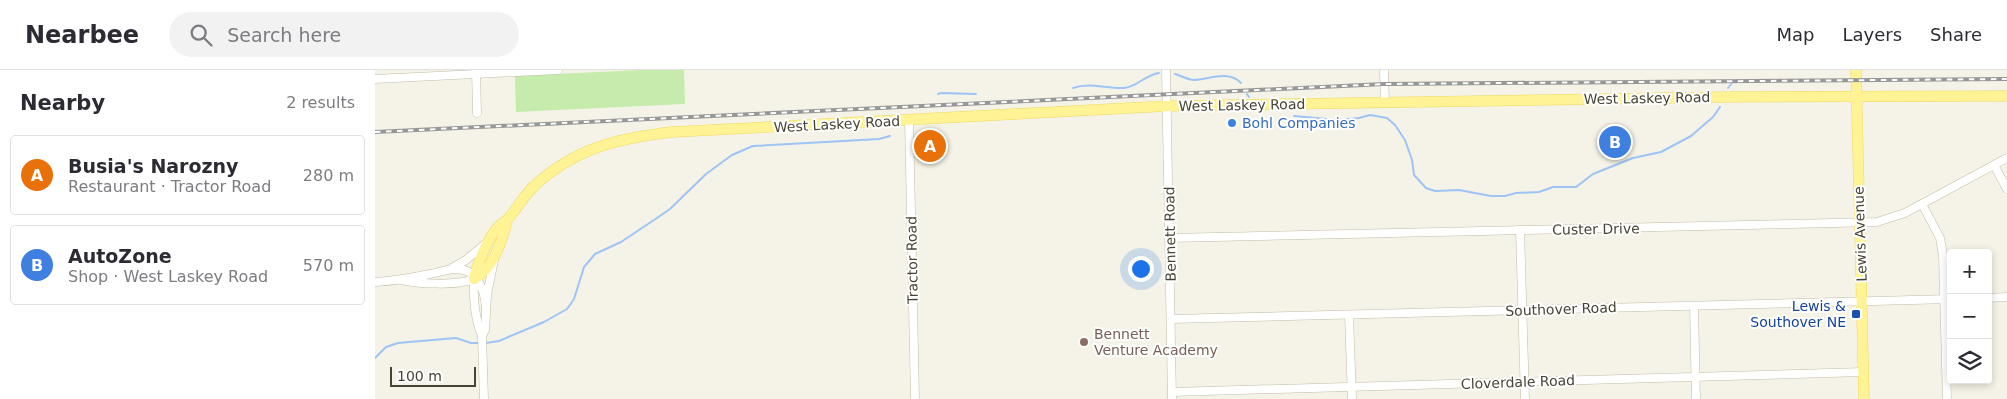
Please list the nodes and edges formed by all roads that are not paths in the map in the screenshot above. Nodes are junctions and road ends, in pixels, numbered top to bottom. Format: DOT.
graph roads {
  1 [pos="558,70"];
  2 [pos="1166,70"];
  3 [pos="1384,70"];
  4 [pos="1855,70"];
  5 [pos="476,72"];
  6 [pos="375,79"];
  7 [pos="1856,96"];
  8 [pos="2007,96"];
  9 [pos="1385,103"];
  10 [pos="1168,106"];
  11 [pos="477,113"];
  12 [pos="909,120"];
  13 [pos="2007,158"];
  14 [pos="1995,165"];
  15 [pos="2007,189"];
  16 [pos="1923,204"];
  17 [pos="507,220"];
  18 [pos="1860,224"];
  19 [pos="1520,230"];
  20 [pos="491,237"];
  21 [pos="1170,238"];
  22 [pos="494,257"];
  23 [pos="446,270"];
  24 [pos="475,277"];
  25 [pos="401,280"];
  26 [pos="375,282"];
  27 [pos="1947,294"];
  28 [pos="2007,297"];
  29 [pos="1992,298"];
  30 [pos="1947,299"];
  31 [pos="1862,300"];
  32 [pos="1693,306"];
  33 [pos="486,309"];
  34 [pos="1522,310"];
  35 [pos="1349,315"];
  36 [pos="1171,319"];
  37 [pos="482,336"];
  38 [pos="1948,339"];
  39 [pos="1863,372"];
  40 [pos="1695,377"];
  41 [pos="1524,382"];
  42 [pos="1352,387"];
  43 [pos="1172,395"];
  44 [pos="484,399"];
  45 [pos="915,399"];
  46 [pos="1352,399"];
  47 [pos="1525,399"];
  48 [pos="1696,399"];
  49 [pos="1864,399"];
  50 [pos="1947,399"];
  1 -- 5 [label="street"];
  2 -- 10 [label="street, Bennett Road"];
  3 -- 9 [label="street"];
  4 -- 7 [label="main road, Lewis Avenue"];
  5 -- 6 [label="street"];
  5 -- 11 [label="street"];
  7 -- 8 [label="main road, West Laskey Road"];
  7 -- 9 [label="main road, West Laskey Road"];
  7 -- 18 [label="main road, Lewis Avenue"];
  9 -- 10 [label="main road, West Laskey Road"];
  10 -- 12 [label="main road, West Laskey Road"];
  10 -- 21 [label="street, Bennett Road"];
  12 -- 17 [label="main road, West Laskey Road"];
  12 -- 45 [label="street, Tractor Road"];
  13 -- 14 [label="street, Custer Drive"];
  14 -- 15 [label="street"];
  14 -- 16 [label="street, Custer Drive"];
  16 -- 18 [label="street, Custer Drive"];
  16 -- 27 [label="street"];
  17 -- 20 [label="main road, West Laskey Road"];
  17 -- 22 [label="main road, West Laskey Road"];
  18 -- 19 [label="street, Custer Drive"];
  18 -- 31 [label="main road, Lewis Avenue"];
  19 -- 21 [label="street, Custer Drive"];
  19 -- 34 [label="street"];
  20 -- 23 [label="street, West Laskey Road"];
  20 -- 24 [label="main road, West Laskey Road"];
  21 -- 36 [label="street, Bennett Road"];
  22 -- 24 [label="main road, West Laskey Road"];
  22 -- 33 [label="street"];
  23 -- 24 [label="street"];
  23 -- 25 [label="street"];
  24 -- 25 [label="street"];
  24 -- 33 [label="street"];
  24 -- 37 [label="street"];
  25 -- 26 [label="street"];
  28 -- 29 [label="street"];
  30 -- 31 [label="street, Southover Road"];
  31 -- 32 [label="street, Southover Road"];
  31 -- 39 [label="main road, Lewis Avenue"];
  32 -- 34 [label="street, Southover Road"];
  32 -- 40 [label="street"];
  33 -- 37 [label="street"];
  34 -- 35 [label="street, Southover Road"];
  34 -- 41 [label="street"];
  35 -- 36 [label="street, Southover Road"];
  35 -- 42 [label="street"];
  36 -- 43 [label="street, Bennett Road"];
  37 -- 44 [label="street"];
  38 -- 50 [label="street"];
  39 -- 40 [label="street, Cloverdale Road"];
  39 -- 49 [label="main road, Lewis Avenue"];
  40 -- 41 [label="street, Cloverdale Road"];
  40 -- 48 [label="street"];
  41 -- 42 [label="street, Cloverdale Road"];
  41 -- 47 [label="street"];
  42 -- 43 [label="street, Cloverdale Road"];
  42 -- 46 [label="street"];
}
